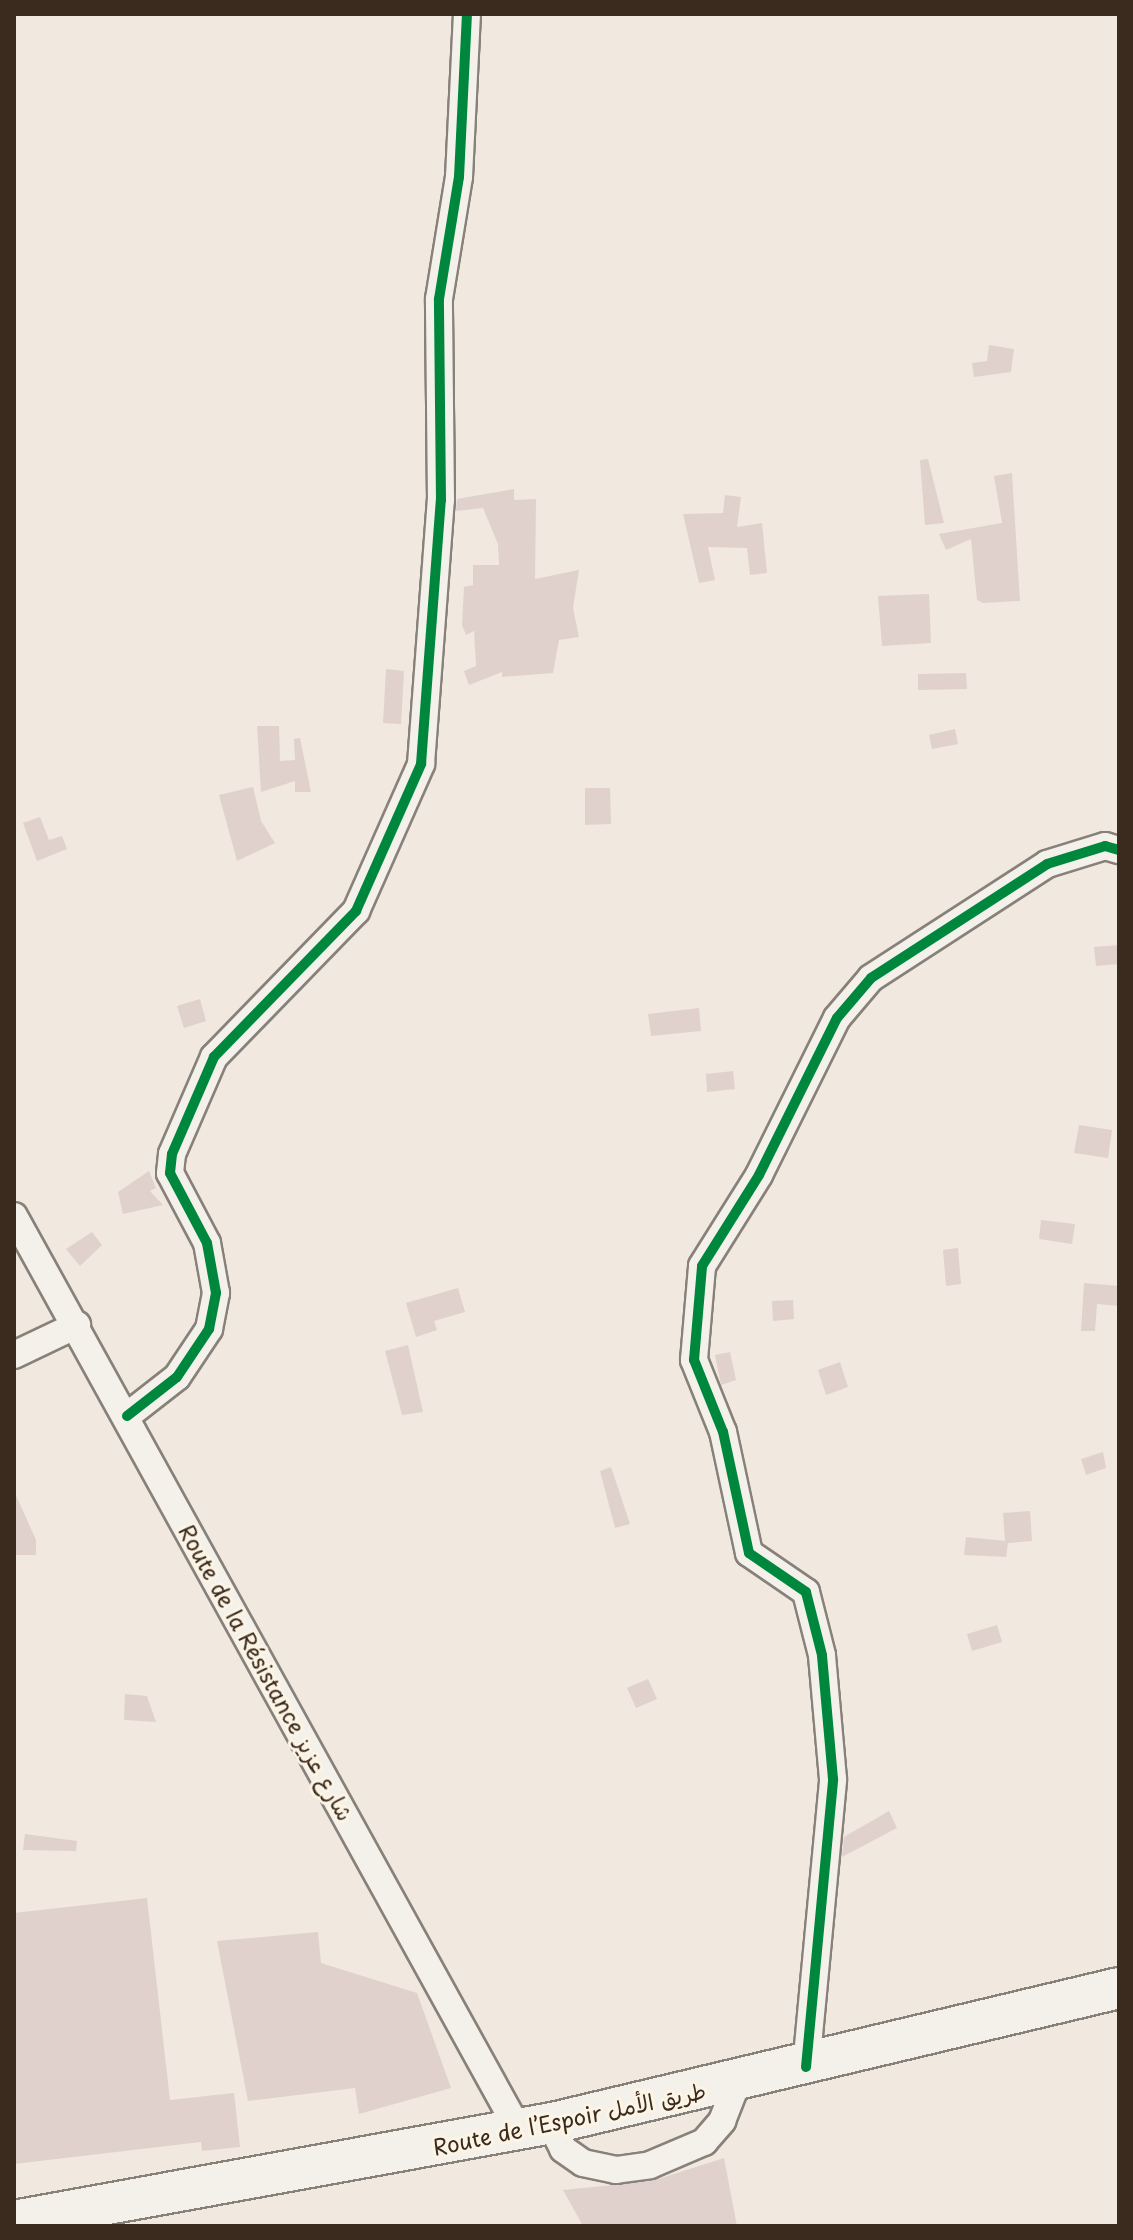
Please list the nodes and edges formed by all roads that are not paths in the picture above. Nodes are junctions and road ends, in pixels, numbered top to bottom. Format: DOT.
graph roads {
  1 [pos="467,14"];
  2 [pos="1119,850"];
  3 [pos="14,1216"];
  4 [pos="77,1325"];
  5 [pos="14,1355"];
  6 [pos="127,1416"];
  7 [pos="1119,1988"];
  8 [pos="806,2067"];
  9 [pos="737,2083"];
  10 [pos="534,2126"];
  11 [pos="14,2221"];
  1 -- 6 [label="street"];
  2 -- 8 [label="street"];
  3 -- 4 [label="street, Route de la Résistance شارع عزيز"];
  4 -- 5 [label="street"];
  4 -- 6 [label="street, Route de la Résistance شارع عزيز"];
  6 -- 10 [label="street, Route de la Résistance شارع عزيز"];
  7 -- 8 [label="highway, Route de l’Espoir طريق الأمل"];
  8 -- 9 [label="highway, Route de l’Espoir طريق الأمل"];
  9 -- 10 [label="highway, Route de l’Espoir طريق الأمل"];
  9 -- 10 [label="street, Route de la Résistance شارع عزيز"];
  10 -- 11 [label="highway, Route de l’Espoir طريق الأمل"];
}
